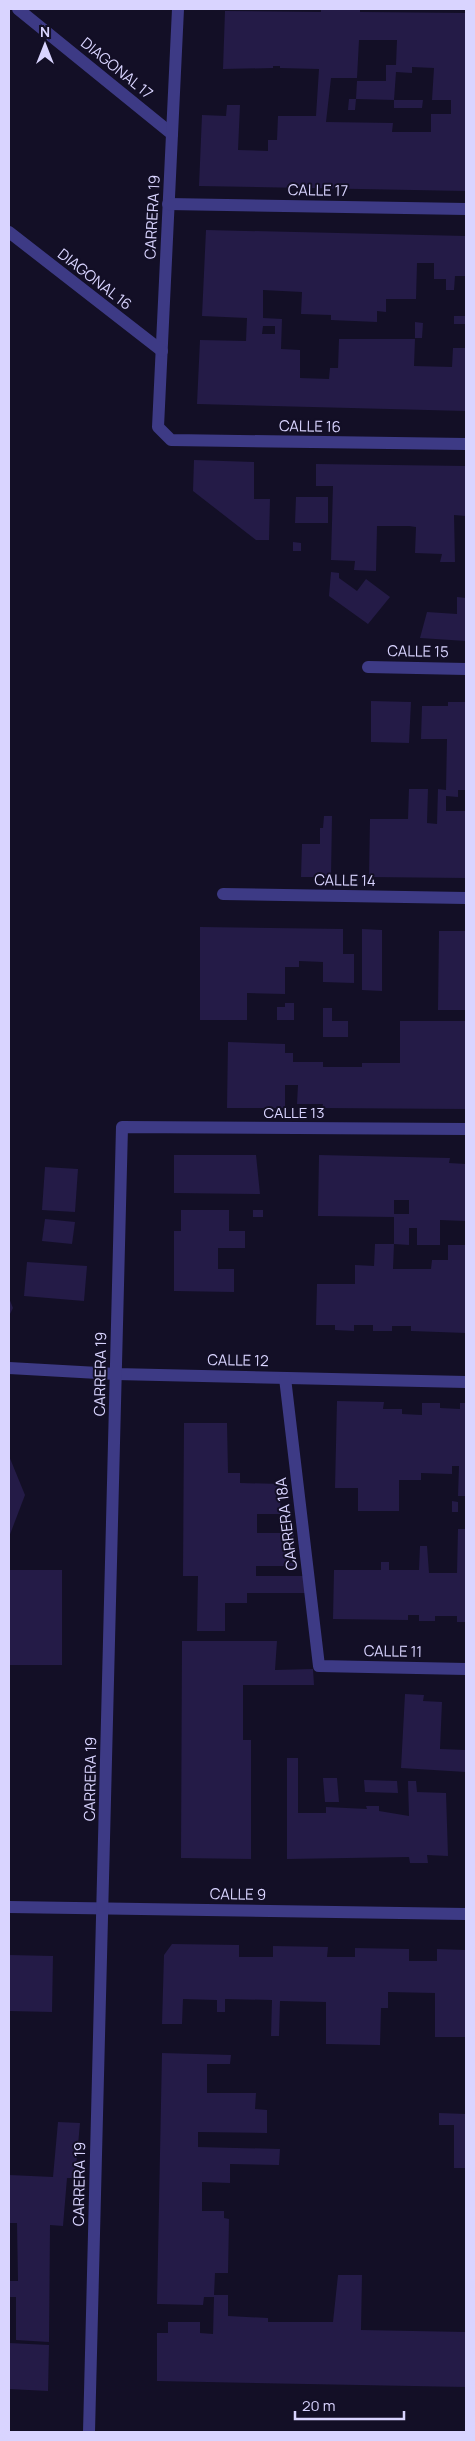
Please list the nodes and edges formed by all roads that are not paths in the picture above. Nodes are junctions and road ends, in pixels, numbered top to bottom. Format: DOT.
graph roads {
  1 [pos="18,9"];
  2 [pos="178,9"];
  3 [pos="172,134"];
  4 [pos="168,204"];
  5 [pos="466,209"];
  6 [pos="9,232"];
  7 [pos="162,351"];
  8 [pos="158,427"];
  9 [pos="466,444"];
  10 [pos="368,667"];
  11 [pos="466,668"];
  12 [pos="223,894"];
  13 [pos="466,898"];
  14 [pos="122,1127"];
  15 [pos="466,1129"];
  16 [pos="9,1368"];
  17 [pos="116,1374"];
  18 [pos="285,1378"];
  19 [pos="466,1382"];
  20 [pos="319,1666"];
  21 [pos="466,1669"];
  22 [pos="9,1907"];
  23 [pos="102,1909"];
  24 [pos="466,1914"];
  25 [pos="89,2432"];
  1 -- 3 [label="street, DIAGONAL 17"];
  2 -- 3 [label="street, CARRERA 19"];
  3 -- 4 [label="street, CARRERA 19"];
  4 -- 5 [label="street, CALLE 17"];
  4 -- 7 [label="street, CARRERA 19"];
  6 -- 7 [label="street, DIAGONAL 16"];
  7 -- 8 [label="street, CARRERA 19"];
  8 -- 9 [label="street, CALLE 16"];
  10 -- 11 [label="street, CALLE 15"];
  12 -- 13 [label="street, CALLE 14"];
  14 -- 15 [label="street, CALLE 13"];
  14 -- 17 [label="street, CARRERA 19"];
  16 -- 17 [label="street, CALLE 12"];
  17 -- 18 [label="street, CALLE 12"];
  17 -- 23 [label="street, CARRERA 19"];
  18 -- 19 [label="street, CALLE 12"];
  18 -- 20 [label="street, CARRERA 18A"];
  20 -- 21 [label="street, CALLE 11"];
  22 -- 23 [label="street, CALLE 9"];
  23 -- 24 [label="street, CALLE 9"];
  23 -- 25 [label="street, CARRERA 19"];
}
